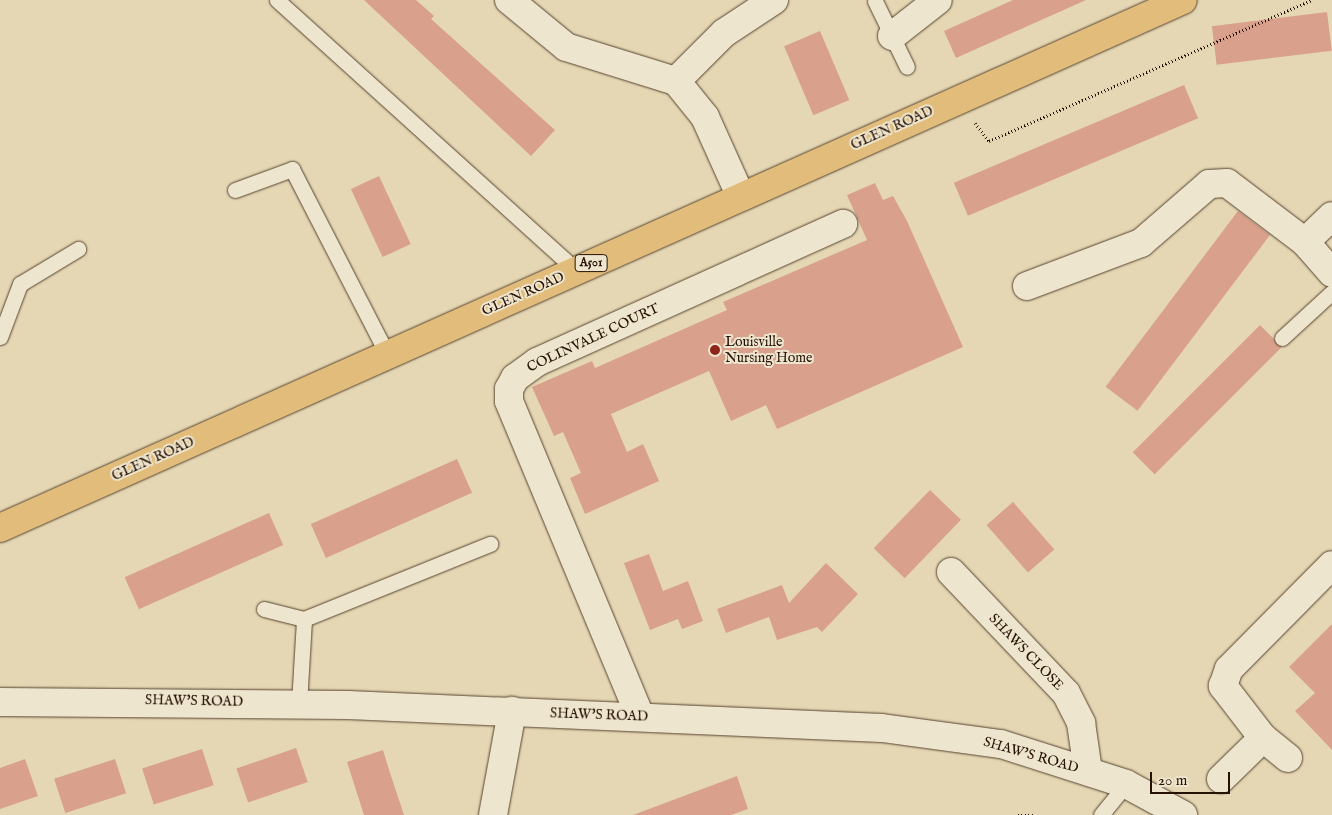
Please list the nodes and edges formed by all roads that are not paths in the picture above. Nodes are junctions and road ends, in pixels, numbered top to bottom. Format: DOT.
graph roads {
  1 [pos="278,0"];
  2 [pos="774,0"];
  3 [pos="938,0"];
  4 [pos="1183,0"];
  5 [pos="875,1"];
  6 [pos="517,3"];
  7 [pos="892,36"];
  8 [pos="907,67"];
  9 [pos="676,81"];
  10 [pos="235,190"];
  11 [pos="740,195"];
  12 [pos="1332,216"];
  13 [pos="843,224"];
  14 [pos="1305,242"];
  15 [pos="78,249"];
  16 [pos="576,270"];
  17 [pos="1332,273"];
  18 [pos="1027,286"];
  19 [pos="1332,292"];
  20 [pos="0,337"];
  21 [pos="1282,338"];
  22 [pos="387,354"];
  23 [pos="0,528"];
  24 [pos="490,544"];
  25 [pos="1332,564"];
  26 [pos="951,572"];
  27 [pos="264,608"];
  28 [pos="304,619"];
  29 [pos="0,702"];
  30 [pos="299,704"];
  31 [pos="512,712"];
  32 [pos="640,716"];
  33 [pos="1263,738"];
  34 [pos="1288,758"];
  35 [pos="1088,771"];
  36 [pos="1221,779"];
  37 [pos="1126,784"];
  38 [pos="493,815"];
  39 [pos="1101,815"];
  40 [pos="1183,815"];
  1 -- 16 [label="lane"];
  2 -- 9 [label="street"];
  3 -- 7 [label="street"];
  4 -- 11 [label="main road, GLEN ROAD / A501"];
  5 -- 7 [label="lane"];
  6 -- 9 [label="street"];
  7 -- 8 [label="lane"];
  9 -- 11 [label="street"];
  10 -- 22 [label="lane"];
  11 -- 16 [label="main road, GLEN ROAD / A501"];
  12 -- 14 [label="street"];
  13 -- 32 [label="street, COLINVALE COURT"];
  14 -- 17 [label="street"];
  14 -- 18 [label="street"];
  15 -- 20 [label="lane"];
  16 -- 22 [label="main road, GLEN ROAD / A501"];
  19 -- 21 [label="lane"];
  22 -- 23 [label="main road, GLEN ROAD / A501"];
  24 -- 28 [label="lane"];
  25 -- 33 [label="street"];
  26 -- 35 [label="street, SHAWS CLOSE"];
  27 -- 28 [label="lane"];
  28 -- 30 [label="lane"];
  29 -- 30 [label="street, SHAW'S ROAD"];
  30 -- 31 [label="street, SHAW'S ROAD"];
  31 -- 32 [label="street, SHAW'S ROAD"];
  31 -- 38 [label="street"];
  32 -- 35 [label="street, SHAW'S ROAD"];
  33 -- 34 [label="street"];
  33 -- 36 [label="street"];
  35 -- 37 [label="street, SHAW'S ROAD"];
  37 -- 39 [label="lane"];
  37 -- 40 [label="street, SHAW'S ROAD"];
}
